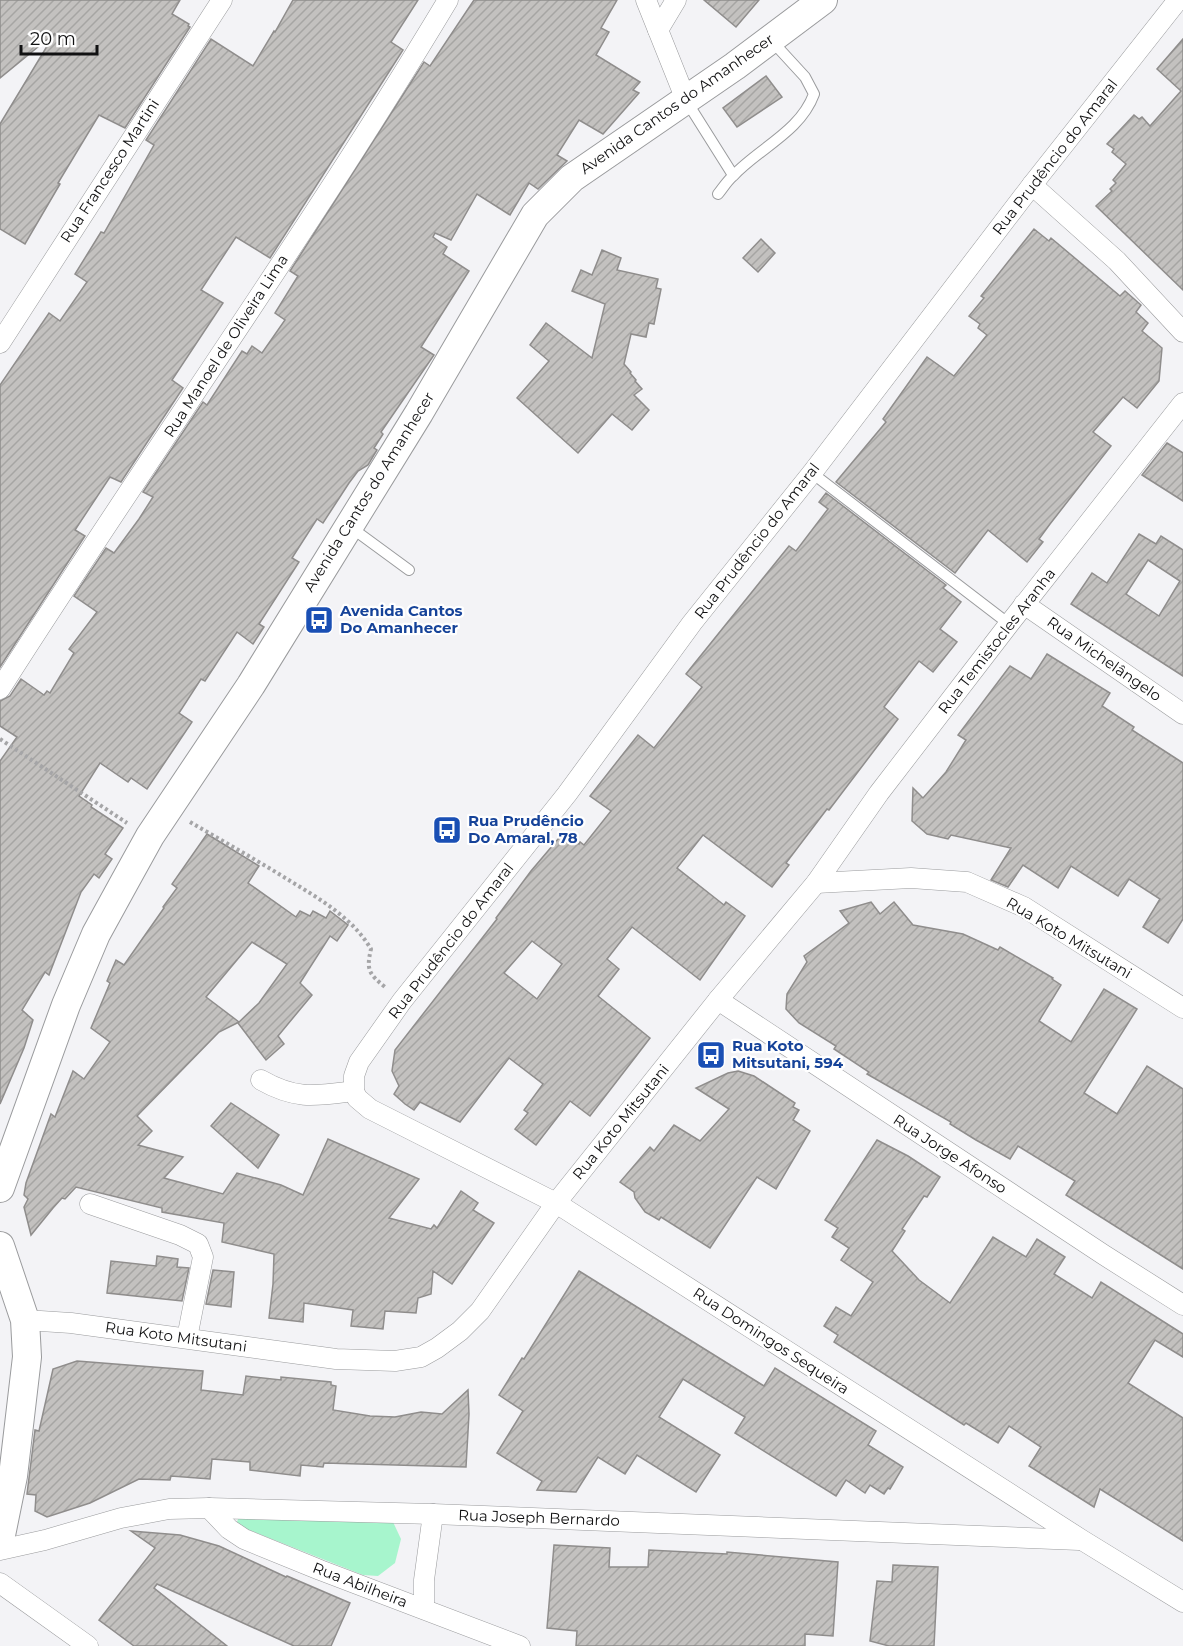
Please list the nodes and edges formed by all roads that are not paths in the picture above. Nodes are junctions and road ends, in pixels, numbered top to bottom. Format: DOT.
graph roads {
  1 [pos="222,0"];
  2 [pos="448,0"];
  3 [pos="646,0"];
  4 [pos="676,0"];
  5 [pos="823,0"];
  6 [pos="1178,0"];
  7 [pos="657,30"];
  8 [pos="770,40"];
  9 [pos="686,100"];
  10 [pos="734,175"];
  11 [pos="1032,185"];
  12 [pos="718,194"];
  13 [pos="1183,332"];
  14 [pos="0,342"];
  15 [pos="1183,403"];
  16 [pos="812,473"];
  17 [pos="348,525"];
  18 [pos="410,570"];
  19 [pos="1024,604"];
  20 [pos="1009,624"];
  21 [pos="0,689"];
  22 [pos="1183,714"];
  23 [pos="816,883"];
  24 [pos="718,1000"];
  25 [pos="1183,1008"];
  26 [pos="261,1080"];
  27 [pos="354,1091"];
  28 [pos="0,1188"];
  29 [pos="556,1203"];
  30 [pos="90,1204"];
  31 [pos="0,1250"];
  32 [pos="1183,1305"];
  33 [pos="25,1320"];
  34 [pos="187,1338"];
  35 [pos="209,1508"];
  36 [pos="433,1514"];
  37 [pos="0,1540"];
  38 [pos="1082,1540"];
  39 [pos="0,1550"];
  40 [pos="0,1583"];
  41 [pos="1183,1602"];
  42 [pos="424,1609"];
  43 [pos="88,1646"];
  44 [pos="520,1646"];
  1 -- 14 [label="street, Rua Francesco Martini"];
  2 -- 21 [label="street, Rua Manoel de Oliveira Lima"];
  3 -- 7 [label="street"];
  4 -- 7 [label="street"];
  5 -- 8 [label="main road, Avenida Cantos do Amanhecer"];
  6 -- 11 [label="street, Rua Prudêncio do Amaral"];
  7 -- 9 [label="street"];
  8 -- 9 [label="main road, Avenida Cantos do Amanhecer"];
  8 -- 10 [label="lane"];
  9 -- 10 [label="lane"];
  9 -- 17 [label="main road, Avenida Cantos do Amanhecer"];
  10 -- 12 [label="lane"];
  11 -- 13 [label="street"];
  11 -- 16 [label="street, Rua Prudêncio do Amaral"];
  15 -- 19 [label="street, Rua Temistocles Aranha"];
  16 -- 20 [label="lane"];
  16 -- 27 [label="street, Rua Prudêncio do Amaral"];
  17 -- 18 [label="lane"];
  17 -- 28 [label="main road, Avenida Cantos do Amanhecer"];
  19 -- 20 [label="street, Rua Temistocles Aranha"];
  19 -- 22 [label="street, Rua Michelângelo"];
  20 -- 23 [label="street, Rua Temistocles Aranha"];
  23 -- 24 [label="street, Rua Koto Mitsutani"];
  23 -- 25 [label="street, Rua Koto Mitsutani"];
  24 -- 29 [label="street, Rua Koto Mitsutani"];
  24 -- 32 [label="street, Rua Jorge Afonso"];
  26 -- 27 [label="street"];
  27 -- 29 [label="street, Rua Domingos Sequeira"];
  29 -- 34 [label="street, Rua Koto Mitsutani"];
  29 -- 38 [label="street, Rua Domingos Sequeira"];
  30 -- 34 [label="street"];
  31 -- 33 [label="main road"];
  33 -- 34 [label="street, Rua Koto Mitsutani"];
  33 -- 37 [label="main road"];
  35 -- 36 [label="street, Rua Joseph Bernardo"];
  35 -- 39 [label="street, Rua Joseph Bernardo"];
  35 -- 42 [label="street, Rua Abilheira"];
  36 -- 38 [label="street, Rua Joseph Bernardo"];
  36 -- 42 [label="street"];
  38 -- 41 [label="street, Rua Domingos Sequeira"];
  40 -- 43 [label="street"];
  42 -- 44 [label="street, Rua Abilheira"];
}
